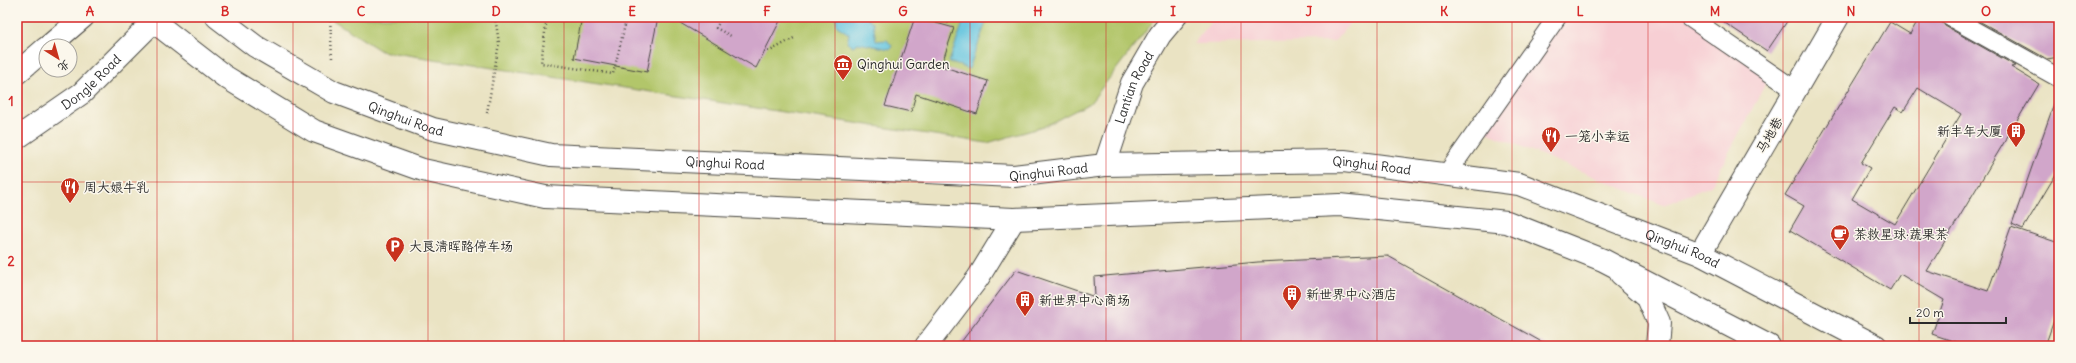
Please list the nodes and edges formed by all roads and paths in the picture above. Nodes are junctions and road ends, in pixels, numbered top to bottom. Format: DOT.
graph roads {
  1 [pos="83,17"];
  2 [pos="217,17"];
  3 [pos="330,17"];
  4 [pos="495,17"];
  5 [pos="547,17"];
  6 [pos="627,17"];
  7 [pos="722,17"];
  8 [pos="937,17"];
  9 [pos="951,17"];
  10 [pos="1175,17"];
  11 [pos="1557,17"];
  12 [pos="1688,17"];
  13 [pos="1838,17"];
  14 [pos="1950,17"];
  15 [pos="153,19"];
  16 [pos="731,36"];
  17 [pos="58,38"];
  18 [pos="794,38"];
  19 [pos="764,52"];
  20 [pos="38,55"];
  21 [pos="17,73"];
  22 [pos="2059,78"];
  23 [pos="1795,90"];
  24 [pos="334,92"];
  25 [pos="17,138"];
  26 [pos="482,140"];
  27 [pos="1105,165"];
  28 [pos="1446,174"];
  29 [pos="1014,219"];
  30 [pos="1700,254"];
  31 [pos="1603,260"];
  32 [pos="926,346"];
  33 [pos="1657,346"];
  34 [pos="1769,346"];
  35 [pos="1876,346"];
  1 -- 17 [label="street"];
  2 -- 24 [label="street, Qinghui Road"];
  3 -- 24 [label="path"];
  4 -- 26 [label="path"];
  5 -- 6 [label="path"];
  7 -- 16 [label="path"];
  8 -- 9 [label="path"];
  10 -- 27 [label="street, Lantian Road"];
  11 -- 28 [label="lane"];
  12 -- 23 [label="lane"];
  13 -- 23 [label="street, 马地巷"];
  14 -- 22 [label="lane"];
  15 -- 25 [label="street, Dongle Road"];
  15 -- 29 [label="street"];
  18 -- 19 [label="path"];
  20 -- 21 [label="street"];
  23 -- 30 [label="street, 马地巷"];
  24 -- 26 [label="street, Qinghui Road"];
  26 -- 27 [label="street, Qinghui Road"];
  27 -- 28 [label="street, Qinghui Road"];
  28 -- 30 [label="street, Qinghui Road"];
  29 -- 31 [label="street"];
  29 -- 32 [label="street"];
  30 -- 35 [label="street, Qinghui Road"];
  31 -- 33 [label="street"];
  31 -- 34 [label="street"];
}
